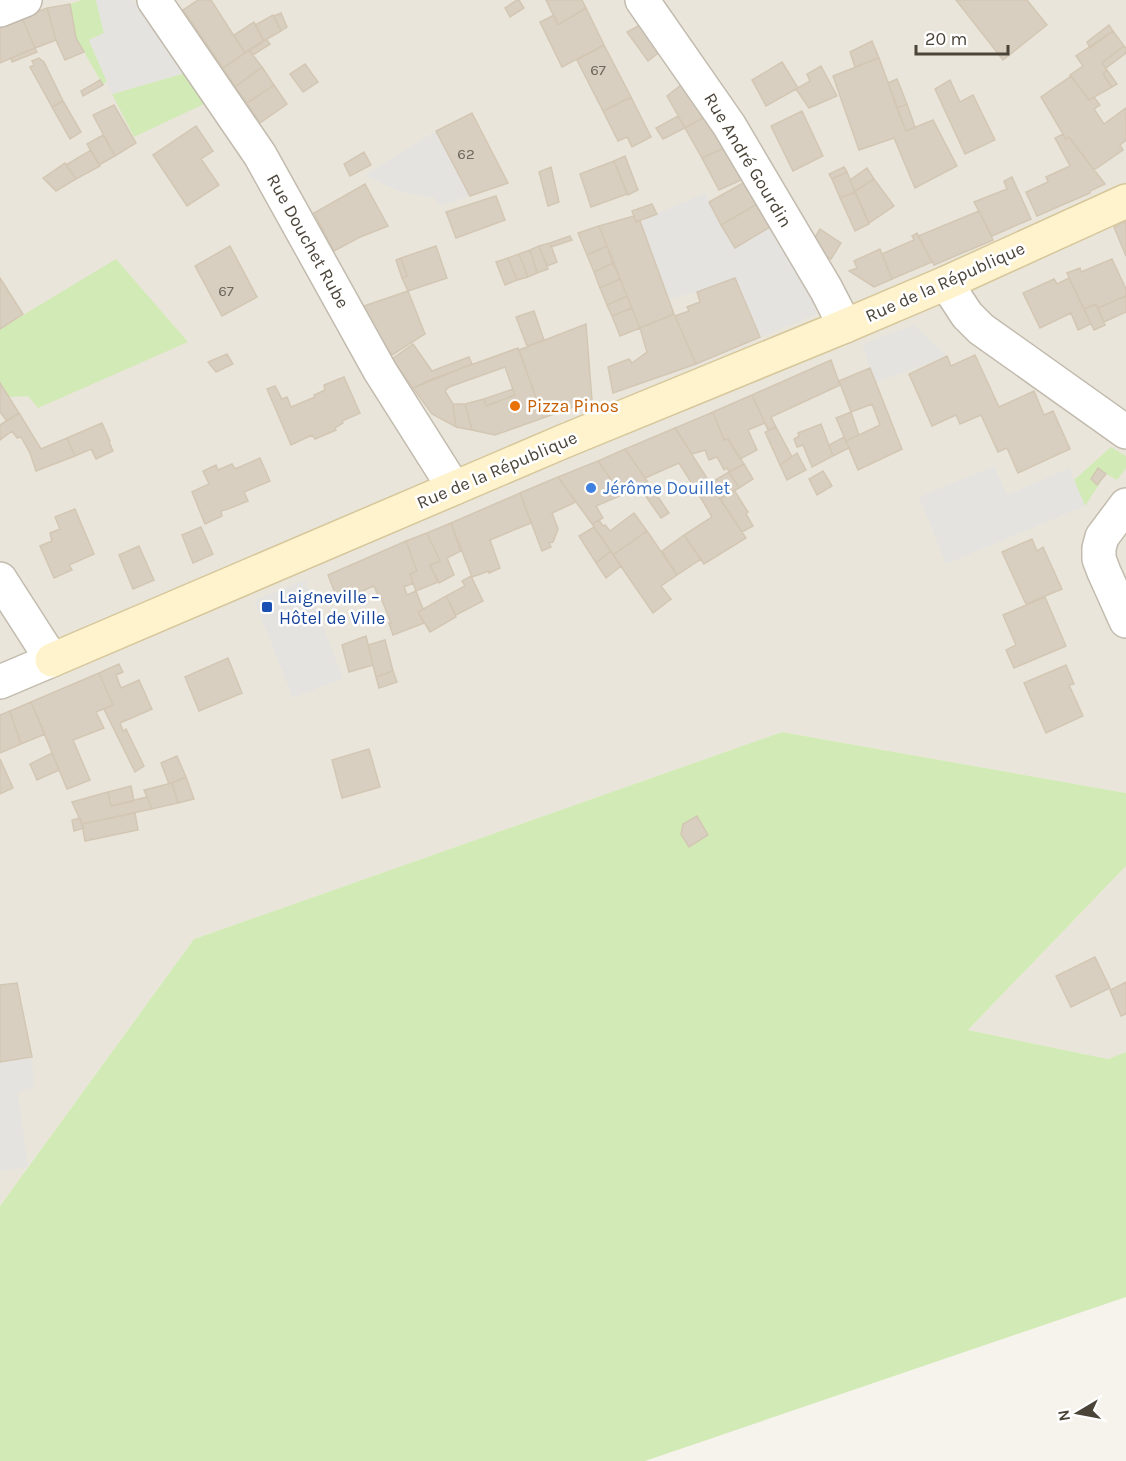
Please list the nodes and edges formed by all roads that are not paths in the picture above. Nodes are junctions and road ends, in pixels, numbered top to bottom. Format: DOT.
graph roads {
  1 [pos="25,0"];
  2 [pos="154,0"];
  3 [pos="642,0"];
  4 [pos="0,10"];
  5 [pos="1126,201"];
  6 [pos="946,282"];
  7 [pos="845,326"];
  8 [pos="1126,432"];
  9 [pos="454,488"];
  10 [pos="1126,505"];
  11 [pos="0,579"];
  12 [pos="1126,621"];
  13 [pos="52,660"];
  14 [pos="0,682"];
  1 -- 4 [label="street"];
  2 -- 9 [label="street, Rue Douchet Rube"];
  3 -- 7 [label="street, Rue André Gourdin"];
  5 -- 6 [label="main road, Rue de la République"];
  6 -- 7 [label="main road, Rue de la République"];
  6 -- 8 [label="street"];
  7 -- 9 [label="main road, Rue de la République"];
  9 -- 13 [label="main road, Rue de la République"];
  10 -- 12 [label="street"];
  11 -- 13 [label="street"];
  13 -- 14 [label="street, Rue de la République"];
}
